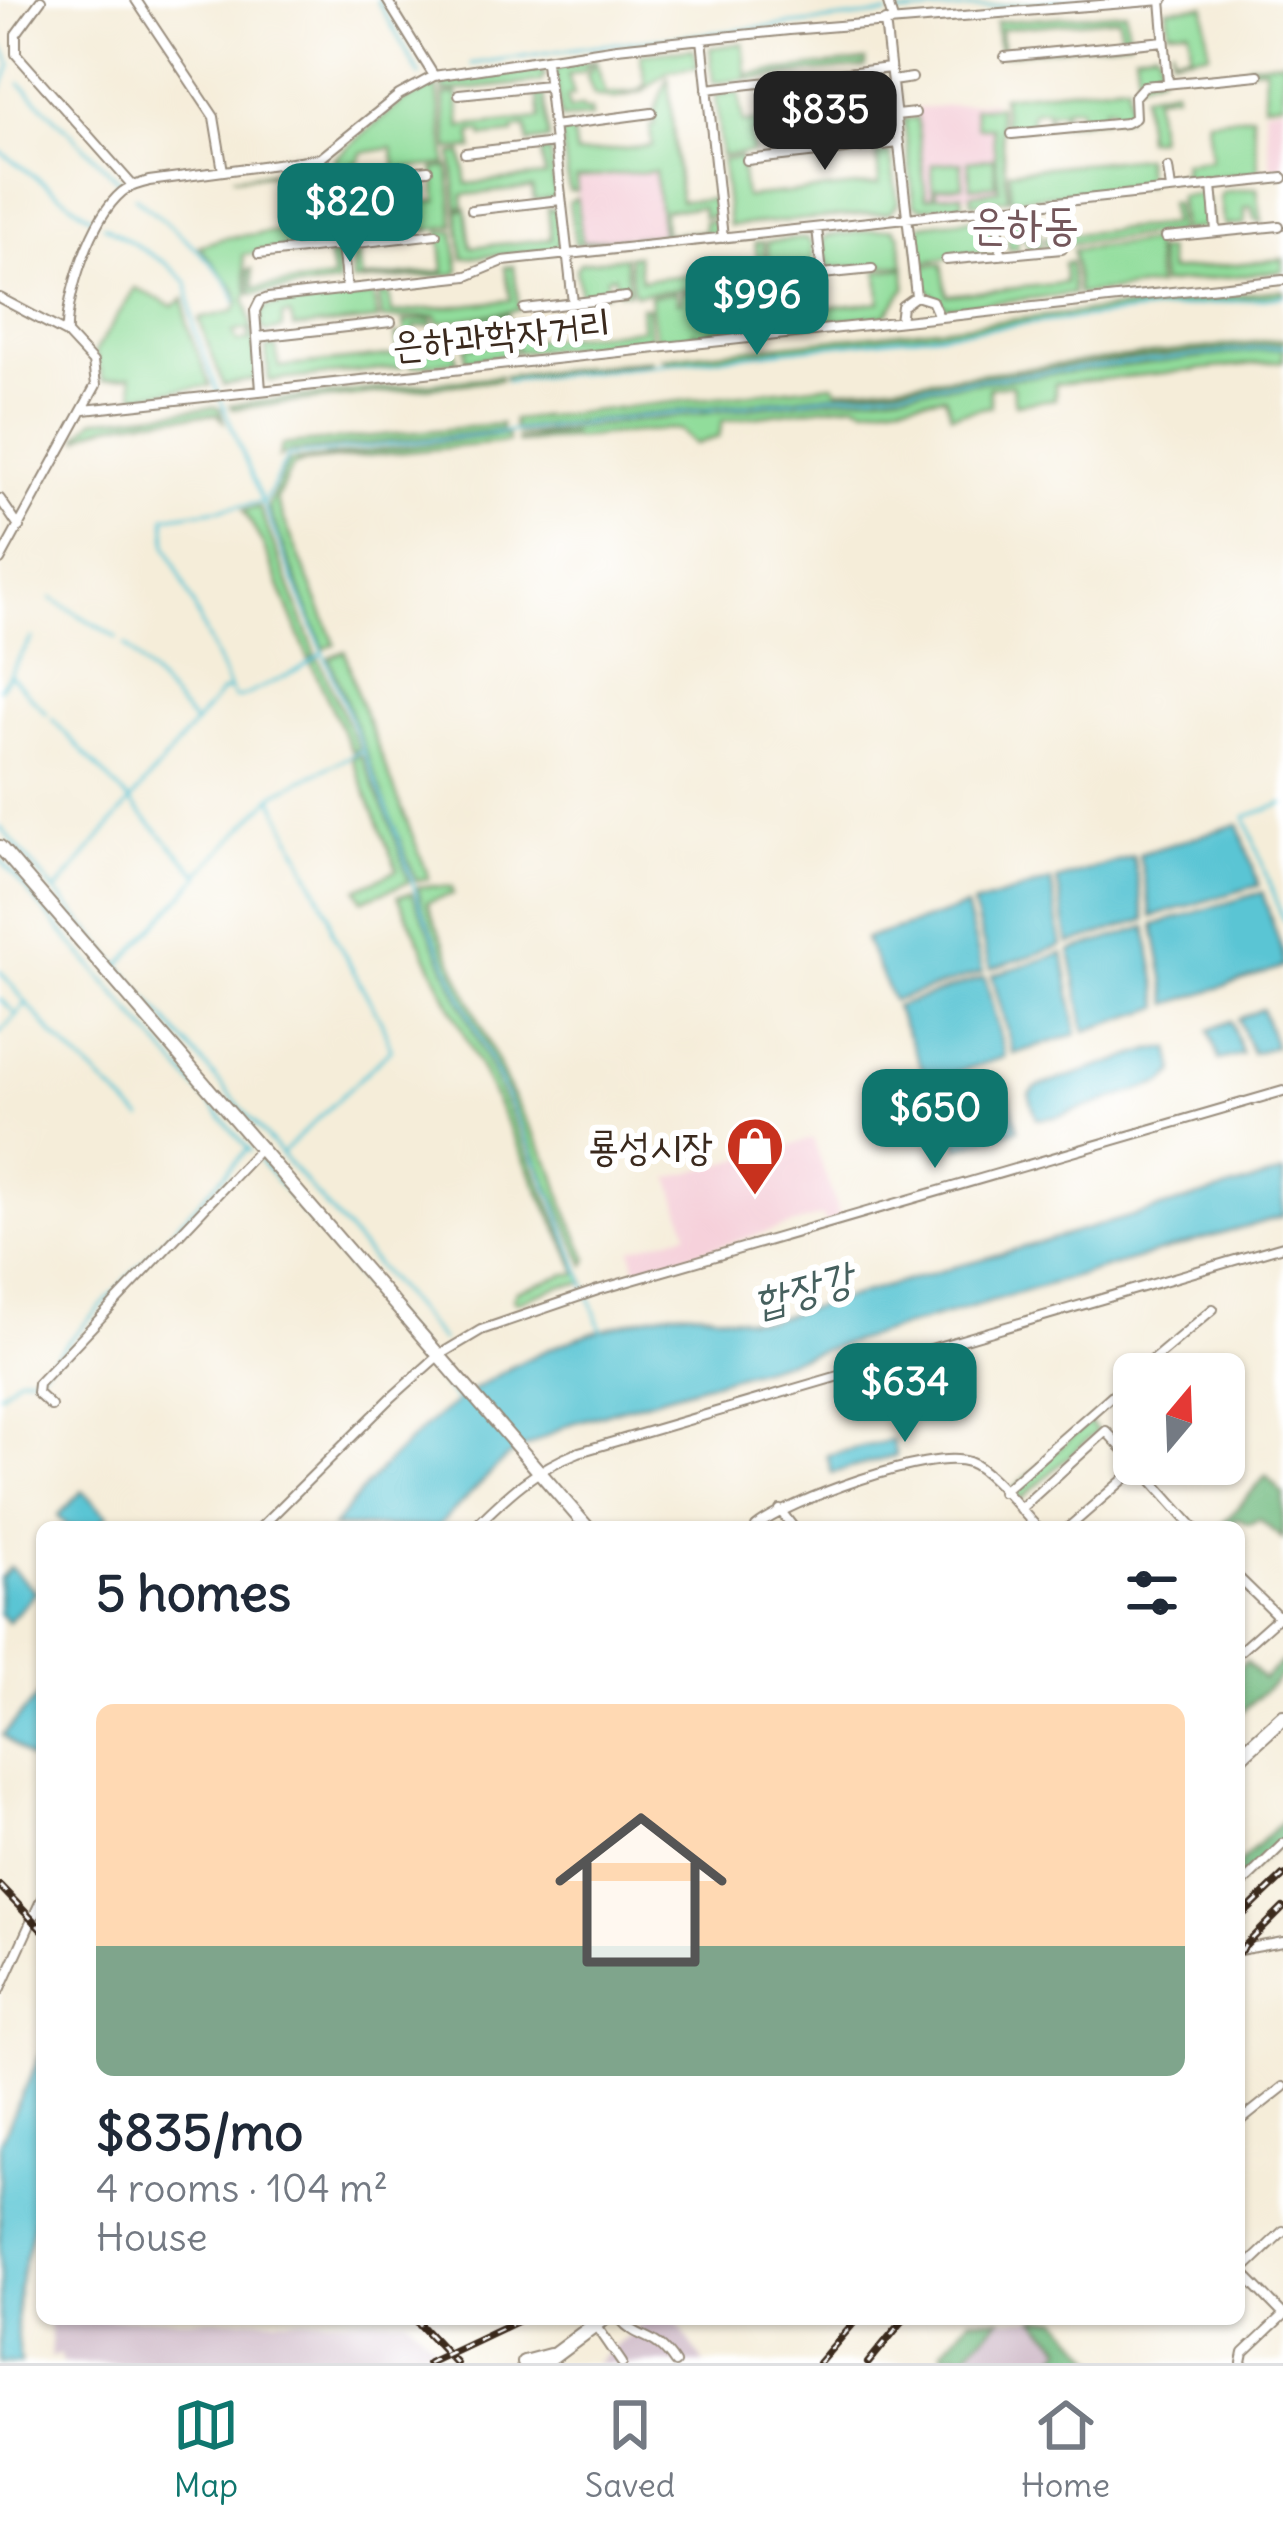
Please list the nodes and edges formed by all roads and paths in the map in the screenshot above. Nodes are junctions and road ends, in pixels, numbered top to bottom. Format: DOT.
graph roads {
  1 [pos="41,0"];
  2 [pos="136,0"];
  3 [pos="387,0"];
  4 [pos="887,0"];
  5 [pos="1162,0"];
  6 [pos="1105,3"];
  7 [pos="889,20"];
  8 [pos="702,39"];
  9 [pos="1164,40"];
  10 [pos="1005,57"];
  11 [pos="546,62"];
  12 [pos="890,68"];
  13 [pos="1258,75"];
  14 [pos="434,76"];
  15 [pos="912,78"];
  16 [pos="892,81"];
  17 [pos="1168,83"];
  18 [pos="548,85"];
  19 [pos="707,89"];
  20 [pos="459,94"];
  21 [pos="652,112"];
  22 [pos="915,113"];
  23 [pos="896,115"];
  24 [pos="553,126"];
  25 [pos="1012,134"];
  26 [pos="555,143"];
  27 [pos="898,143"];
  28 [pos="465,153"];
  29 [pos="322,158"];
  30 [pos="747,160"];
  31 [pos="1168,168"];
  32 [pos="428,170"];
  33 [pos="223,171"];
  34 [pos="1283,178"];
  35 [pos="327,179"];
  36 [pos="1211,185"];
  37 [pos="133,186"];
  38 [pos="1171,189"];
  39 [pos="561,200"];
  40 [pos="997,208"];
  41 [pos="472,210"];
  42 [pos="907,218"];
  43 [pos="1279,226"];
  44 [pos="817,228"];
  45 [pos="1216,232"];
  46 [pos="436,234"];
  47 [pos="1166,237"];
  48 [pos="723,238"];
  49 [pos="338,245"];
  50 [pos="1061,249"];
  51 [pos="259,254"];
  52 [pos="567,254"];
  53 [pos="1001,255"];
  54 [pos="946,260"];
  55 [pos="872,269"];
  56 [pos="822,274"];
  57 [pos="762,280"];
  58 [pos="1283,280"];
  59 [pos="346,290"];
  60 [pos="916,296"];
  61 [pos="626,297"];
  62 [pos="0,298"];
  63 [pos="573,303"];
  64 [pos="524,308"];
  65 [pos="938,317"];
  66 [pos="900,321"];
  67 [pos="391,322"];
  68 [pos="67,334"];
  69 [pos="257,337"];
  70 [pos="261,390"];
  71 [pos="84,410"];
  72 [pos="0,499"];
  73 [pos="19,526"];
  74 [pos="0,560"];
  75 [pos="0,847"];
  76 [pos="1283,1091"];
  77 [pos="260,1149"];
  78 [pos="1283,1246"];
  79 [pos="1213,1309"];
  80 [pos="1161,1353"];
  81 [pos="439,1355"];
  82 [pos="1113,1395"];
  83 [pos="51,1406"];
  84 [pos="1092,1414"];
  85 [pos="1106,1431"];
  86 [pos="1113,1438"];
  87 [pos="534,1466"];
  88 [pos="1114,1485"];
  89 [pos="1156,1485"];
  90 [pos="1002,1492"];
  91 [pos="1020,1509"];
  92 [pos="780,1510"];
  93 [pos="268,1521"];
  94 [pos="482,1521"];
  95 [pos="582,1521"];
  96 [pos="764,1521"];
  97 [pos="788,1521"];
  98 [pos="1031,1521"];
  99 [pos="1075,1521"];
  100 [pos="1188,1521"];
  101 [pos="1245,1584"];
  102 [pos="1281,1617"];
  103 [pos="1245,1647"];
  104 [pos="1283,1717"];
  105 [pos="1245,1752"];
  106 [pos="1283,1844"];
  107 [pos="1245,1881"];
  108 [pos="36,1911"];
  109 [pos="1283,1942"];
  110 [pos="1245,1949"];
  111 [pos="0,1990"];
  112 [pos="1283,2087"];
  113 [pos="1245,2117"];
  114 [pos="1283,2231"];
  115 [pos="1245,2265"];
  116 [pos="1245,2275"];
  117 [pos="1283,2315"];
  118 [pos="595,2325"];
  119 [pos="601,2325"];
  120 [pos="625,2325"];
  121 [pos="547,2359"];
  122 [pos="524,2363"];
  123 [pos="622,2363"];
  124 [pos="675,2363"];
  125 [pos="1242,2363"];
  1 -- 37 [label="street"];
  2 -- 33 [label="street"];
  3 -- 14 [label="street"];
  4 -- 7 [label="street"];
  5 -- 6 [label="street"];
  5 -- 9 [label="street"];
  6 -- 7 [label="street"];
  7 -- 8 [label="street"];
  7 -- 12 [label="street"];
  8 -- 11 [label="street"];
  8 -- 19 [label="street"];
  9 -- 10 [label="street"];
  9 -- 17 [label="street"];
  11 -- 14 [label="street"];
  11 -- 18 [label="street"];
  12 -- 16 [label="street"];
  12 -- 19 [label="street"];
  13 -- 17 [label="street"];
  14 -- 29 [label="street"];
  15 -- 16 [label="street"];
  16 -- 23 [label="street"];
  17 -- 25 [label="street"];
  18 -- 20 [label="street"];
  18 -- 24 [label="street"];
  19 -- 48 [label="street"];
  21 -- 24 [label="street"];
  22 -- 23 [label="street"];
  23 -- 27 [label="street"];
  24 -- 26 [label="street"];
  26 -- 28 [label="street"];
  26 -- 39 [label="street"];
  27 -- 30 [label="street"];
  27 -- 42 [label="street"];
  29 -- 33 [label="street"];
  29 -- 35 [label="street"];
  31 -- 38 [label="street"];
  32 -- 35 [label="street"];
  33 -- 37 [label="street"];
  34 -- 36 [label="street"];
  35 -- 49 [label="street"];
  36 -- 38 [label="street"];
  36 -- 45 [label="street"];
  37 -- 68 [label="street"];
  38 -- 40 [label="street"];
  39 -- 41 [label="street"];
  39 -- 52 [label="street"];
  40 -- 42 [label="street"];
  40 -- 53 [label="street"];
  42 -- 44 [label="street"];
  42 -- 60 [label="street"];
  43 -- 45 [label="street"];
  44 -- 48 [label="street"];
  44 -- 56 [label="street"];
  45 -- 47 [label="street"];
  46 -- 49 [label="street"];
  48 -- 52 [label="street"];
  49 -- 51 [label="street"];
  49 -- 59 [label="street"];
  50 -- 53 [label="street"];
  52 -- 59 [label="street"];
  52 -- 63 [label="street"];
  53 -- 54 [label="street"];
  55 -- 56 [label="street"];
  56 -- 57 [label="street"];
  58 -- 65 [label="street, 은하과학자거리"];
  59 -- 69 [label="street"];
  60 -- 65 [label="street"];
  60 -- 66 [label="street"];
  61 -- 63 [label="street"];
  62 -- 68 [label="street"];
  63 -- 64 [label="street"];
  65 -- 66 [label="street, 은하과학자거리"];
  66 -- 70 [label="street, 은하과학자거리"];
  67 -- 69 [label="street"];
  68 -- 71 [label="street"];
  69 -- 70 [label="street"];
  70 -- 71 [label="street, 은하과학자거리"];
  71 -- 73 [label="street"];
  72 -- 73 [label="street"];
  73 -- 74 [label="street"];
  75 -- 77 [label="street"];
  76 -- 81 [label="street"];
  77 -- 81 [label="street"];
  77 -- 83 [label="street"];
  78 -- 87 [label="street"];
  79 -- 80 [label="street"];
  81 -- 87 [label="street"];
  81 -- 93 [label="street"];
  82 -- 84 [label="street"];
  84 -- 85 [label="street"];
  84 -- 90 [label="street"];
  85 -- 86 [label="street"];
  85 -- 91 [label="street"];
  87 -- 94 [label="street"];
  87 -- 95 [label="street"];
  88 -- 99 [label="street"];
  89 -- 100 [label="street"];
  90 -- 91 [label="street"];
  90 -- 92 [label="street"];
  91 -- 98 [label="street"];
  92 -- 96 [label="street"];
  92 -- 97 [label="street"];
  101 -- 102 [label="street"];
  102 -- 103 [label="street"];
  104 -- 105 [label="main road"];
  106 -- 107 [label="street"];
  108 -- 111 [label="street"];
  109 -- 110 [label="street"];
  112 -- 113 [label="street"];
  114 -- 115 [label="street"];
  116 -- 117 [label="street"];
  117 -- 125 [label="street"];
  118 -- 121 [label="main road"];
  119 -- 123 [label="street"];
  120 -- 124 [label="street"];
  121 -- 122 [label="main road"];
}
